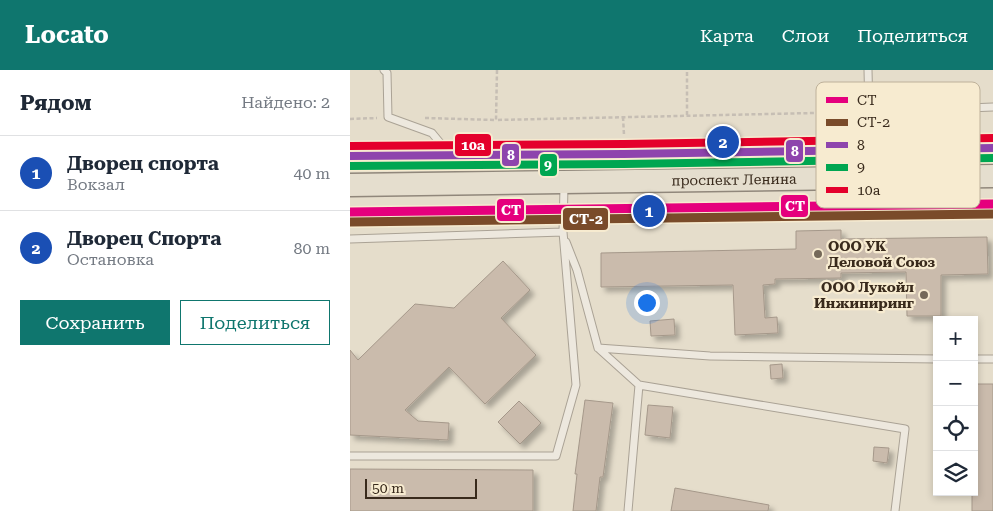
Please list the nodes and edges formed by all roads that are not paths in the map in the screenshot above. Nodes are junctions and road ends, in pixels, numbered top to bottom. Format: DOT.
graph roads {
  1 [pos="384,70"];
  2 [pos="993,107"];
  3 [pos="980,108"];
  4 [pos="980,148"];
  5 [pos="993,148"];
  6 [pos="816,151"];
  7 [pos="564,154"];
  8 [pos="350,156"];
  9 [pos="451,156"];
  10 [pos="980,176"];
  11 [pos="993,176"];
  12 [pos="816,179"];
  13 [pos="564,183"];
  14 [pos="350,185"];
  15 [pos="563,232"];
  16 [pos="350,239"];
  17 [pos="598,348"];
  18 [pos="978,359"];
  19 [pos="993,359"];
  20 [pos="933,360"];
  21 [pos="639,385"];
  22 [pos="350,456"];
  23 [pos="628,511"];
  24 [pos="895,511"];
  1 -- 9 [label="lane"];
  2 -- 3 [label="lane"];
  4 -- 5 [label="main road, проспект Ленина"];
  6 -- 7 [label="main road, проспект Ленина"];
  7 -- 9 [label="main road, проспект Ленина"];
  7 -- 13 [label="main road"];
  8 -- 9 [label="main road, проспект Ленина"];
  10 -- 11 [label="main road, проспект Ленина"];
  12 -- 13 [label="main road, проспект Ленина"];
  13 -- 14 [label="main road, проспект Ленина"];
  13 -- 15 [label="lane"];
  15 -- 16 [label="lane"];
  15 -- 17 [label="lane"];
  15 -- 22 [label="lane"];
  17 -- 20 [label="lane"];
  17 -- 21 [label="lane"];
  18 -- 19 [label="lane"];
  21 -- 23 [label="lane"];
  21 -- 24 [label="lane"];
}
